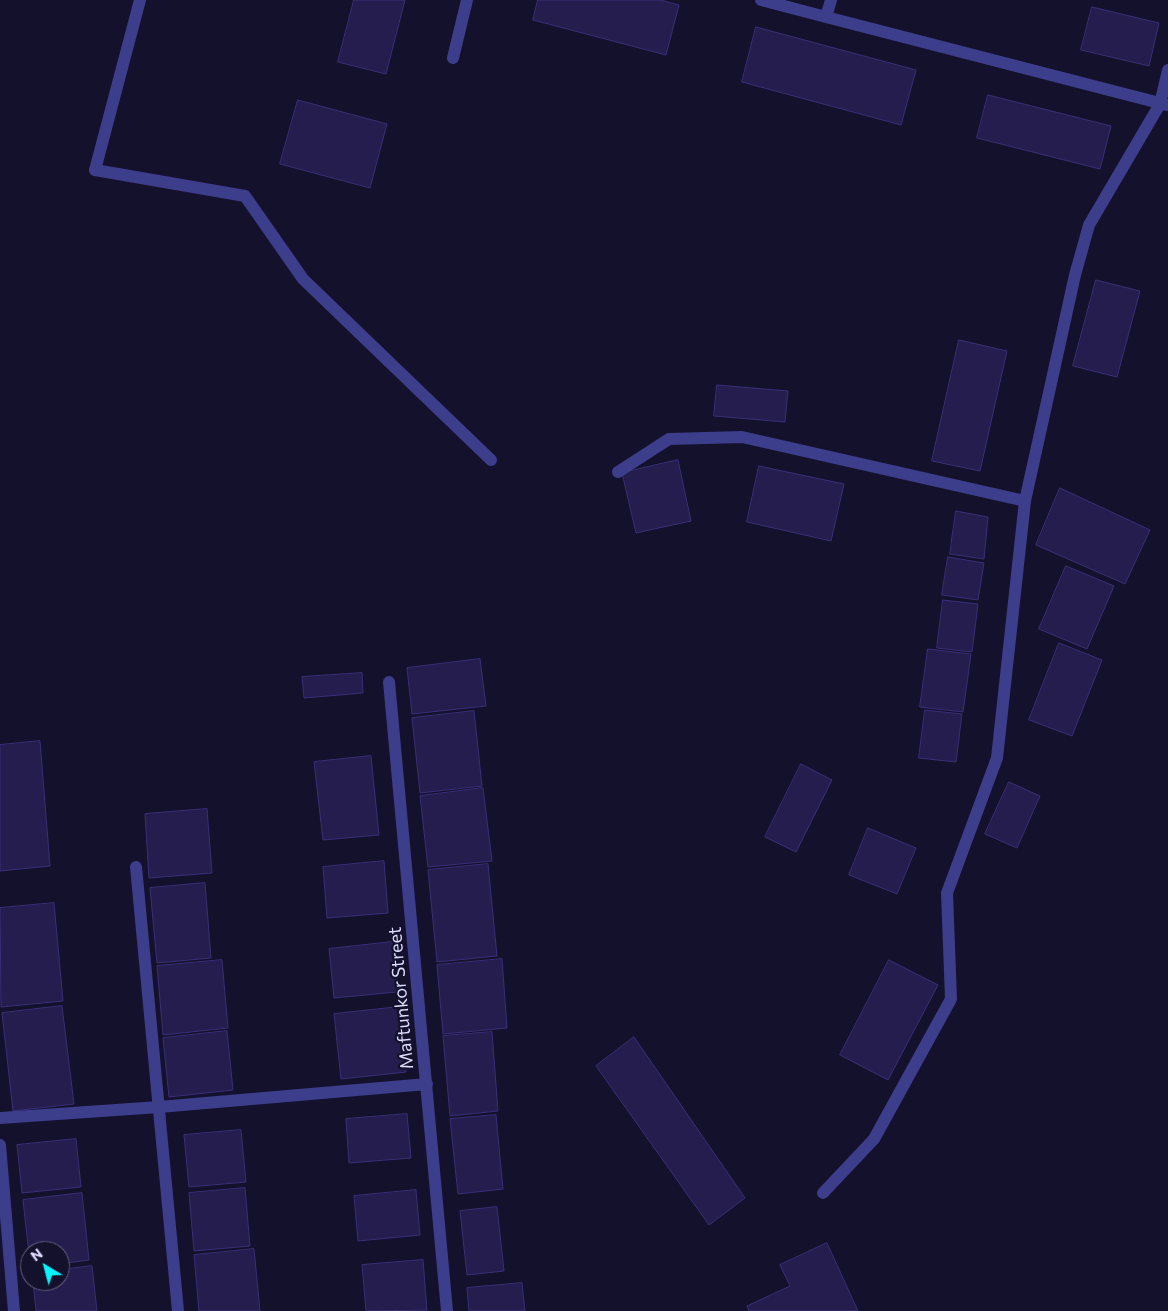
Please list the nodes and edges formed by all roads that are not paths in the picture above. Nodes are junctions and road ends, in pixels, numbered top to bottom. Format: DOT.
graph roads {
  1 [pos="140,0"];
  2 [pos="467,0"];
  3 [pos="761,0"];
  4 [pos="831,0"];
  5 [pos="826,17"];
  6 [pos="453,58"];
  7 [pos="1168,70"];
  8 [pos="1164,104"];
  9 [pos="491,460"];
  10 [pos="618,472"];
  11 [pos="1025,501"];
  12 [pos="389,682"];
  13 [pos="136,867"];
  14 [pos="427,1084"];
  15 [pos="159,1107"];
  16 [pos="0,1118"];
  17 [pos="0,1146"];
  18 [pos="823,1193"];
  19 [pos="14,1311"];
  20 [pos="178,1311"];
  21 [pos="447,1311"];
  1 -- 9 [label="street"];
  2 -- 6 [label="street"];
  3 -- 5 [label="street"];
  4 -- 5 [label="street"];
  5 -- 8 [label="street"];
  7 -- 8 [label="street"];
  8 -- 11 [label="street"];
  10 -- 11 [label="street"];
  11 -- 18 [label="street"];
  12 -- 14 [label="street, Maftunkor Street"];
  13 -- 15 [label="street"];
  14 -- 15 [label="street"];
  14 -- 21 [label="street, Maftunkor Street"];
  15 -- 16 [label="street"];
  15 -- 20 [label="street"];
  17 -- 19 [label="street"];
}
